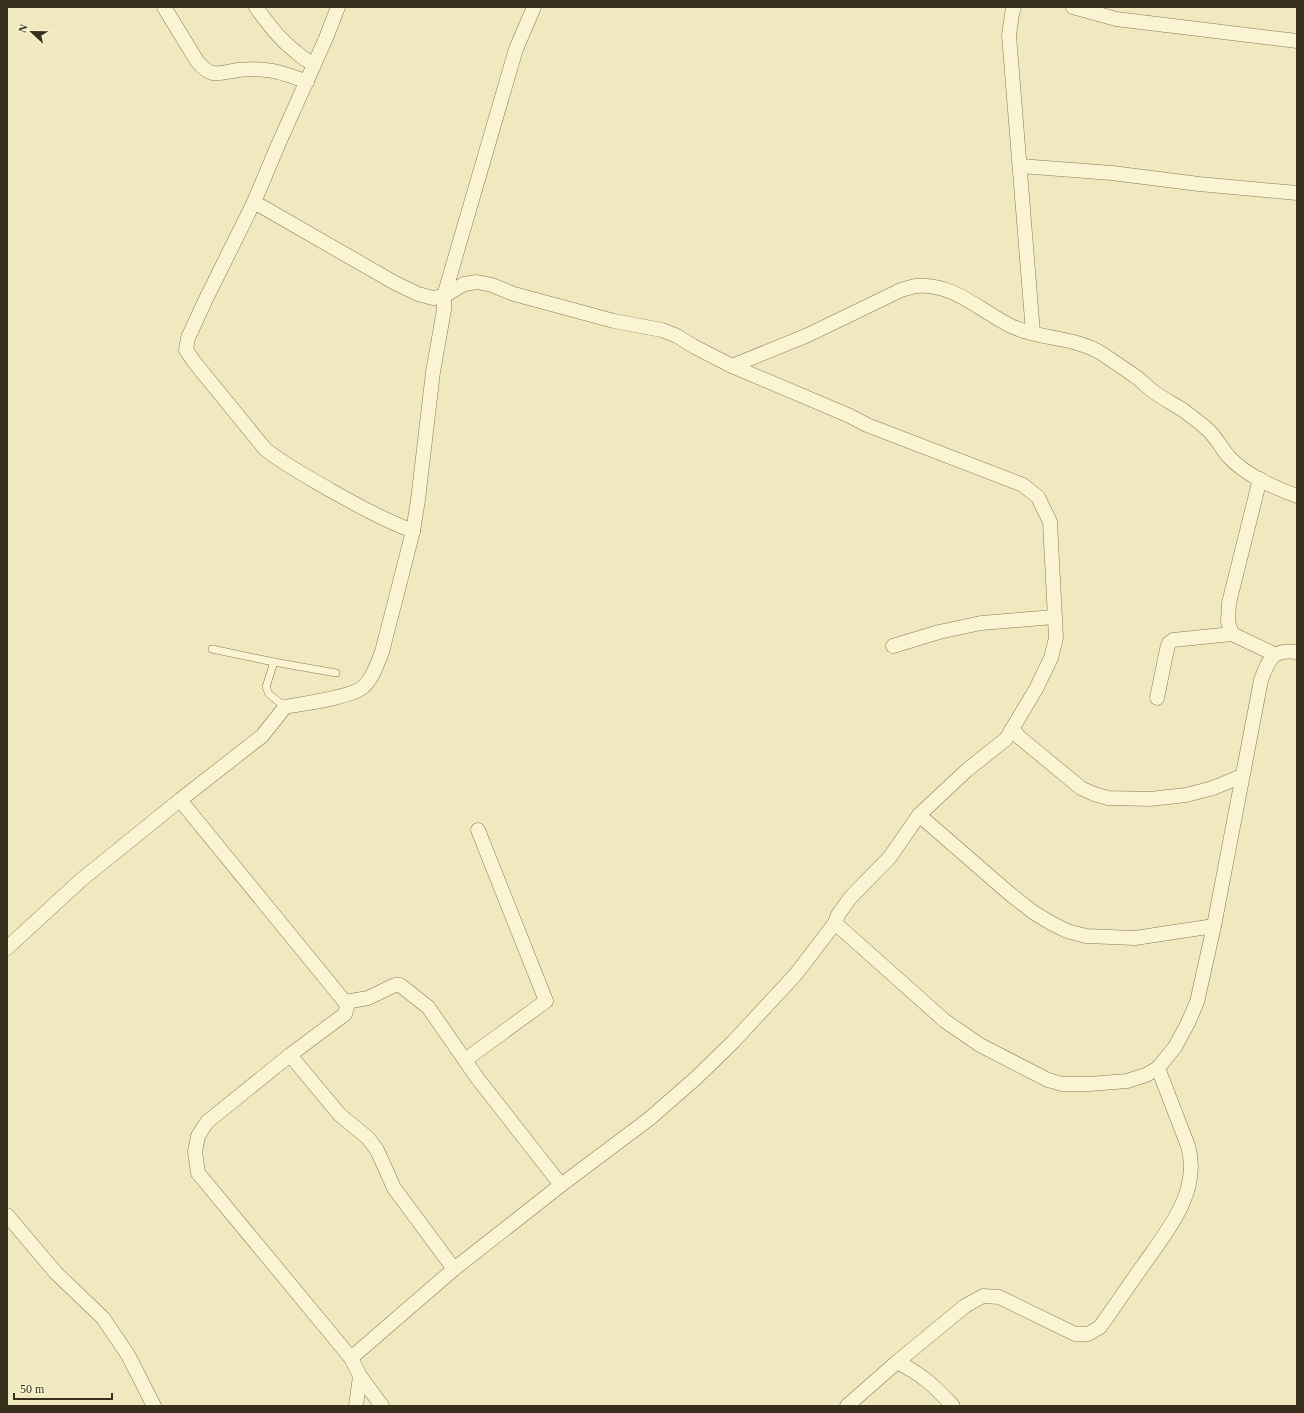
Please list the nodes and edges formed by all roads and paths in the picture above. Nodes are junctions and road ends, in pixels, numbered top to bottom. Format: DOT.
graph roads {
  1 [pos="164,7"];
  2 [pos="256,7"];
  3 [pos="338,7"];
  4 [pos="534,7"];
  5 [pos="1014,7"];
  6 [pos="1073,7"];
  7 [pos="1297,41"];
  8 [pos="314,65"];
  9 [pos="307,82"];
  10 [pos="1020,166"];
  11 [pos="1297,193"];
  12 [pos="254,202"];
  13 [pos="444,296"];
  14 [pos="1033,333"];
  15 [pos="732,366"];
  16 [pos="1260,479"];
  17 [pos="1297,496"];
  18 [pos="413,531"];
  19 [pos="1054,617"];
  20 [pos="1232,634"];
  21 [pos="893,646"];
  22 [pos="212,649"];
  23 [pos="1297,652"];
  24 [pos="1274,654"];
  25 [pos="274,662"];
  26 [pos="336,673"];
  27 [pos="1157,698"];
  28 [pos="282,710"];
  29 [pos="1013,729"];
  30 [pos="1242,776"];
  31 [pos="180,800"];
  32 [pos="919,815"];
  33 [pos="478,830"];
  34 [pos="835,924"];
  35 [pos="1214,926"];
  36 [pos="7,948"];
  37 [pos="345,1002"];
  38 [pos="290,1055"];
  39 [pos="465,1060"];
  40 [pos="1158,1068"];
  41 [pos="561,1185"];
  42 [pos="7,1215"];
  43 [pos="454,1269"];
  44 [pos="351,1358"];
  45 [pos="897,1362"];
  46 [pos="360,1376"];
  47 [pos="154,1406"];
  48 [pos="356,1406"];
  49 [pos="382,1406"];
  50 [pos="847,1406"];
  51 [pos="953,1406"];
  1 -- 9 [label="street"];
  2 -- 8 [label="street"];
  3 -- 8 [label="street"];
  4 -- 13 [label="street"];
  5 -- 10 [label="street"];
  6 -- 7 [label="street"];
  8 -- 9 [label="street"];
  9 -- 12 [label="street"];
  10 -- 11 [label="street"];
  10 -- 14 [label="street"];
  12 -- 13 [label="street"];
  12 -- 18 [label="street"];
  13 -- 15 [label="street"];
  13 -- 18 [label="street"];
  14 -- 15 [label="street"];
  14 -- 16 [label="street"];
  15 -- 19 [label="street"];
  16 -- 17 [label="street"];
  16 -- 20 [label="street"];
  18 -- 28 [label="street"];
  19 -- 21 [label="street"];
  19 -- 29 [label="street"];
  20 -- 24 [label="street"];
  20 -- 27 [label="street"];
  22 -- 25 [label="lane"];
  23 -- 24 [label="street"];
  24 -- 30 [label="street"];
  25 -- 26 [label="lane"];
  25 -- 28 [label="lane"];
  28 -- 31 [label="street"];
  29 -- 30 [label="street"];
  29 -- 32 [label="street"];
  30 -- 35 [label="street"];
  31 -- 36 [label="street"];
  31 -- 37 [label="street"];
  32 -- 34 [label="street"];
  32 -- 35 [label="street"];
  33 -- 39 [label="street"];
  34 -- 40 [label="street"];
  34 -- 41 [label="street"];
  35 -- 40 [label="street"];
  37 -- 38 [label="street"];
  37 -- 39 [label="street"];
  38 -- 43 [label="street"];
  38 -- 44 [label="street"];
  39 -- 41 [label="street"];
  40 -- 45 [label="street"];
  41 -- 43 [label="street"];
  42 -- 47 [label="street"];
  43 -- 44 [label="street"];
  44 -- 46 [label="street"];
  45 -- 50 [label="street"];
  45 -- 51 [label="street"];
  46 -- 48 [label="street"];
  46 -- 49 [label="street"];
}
